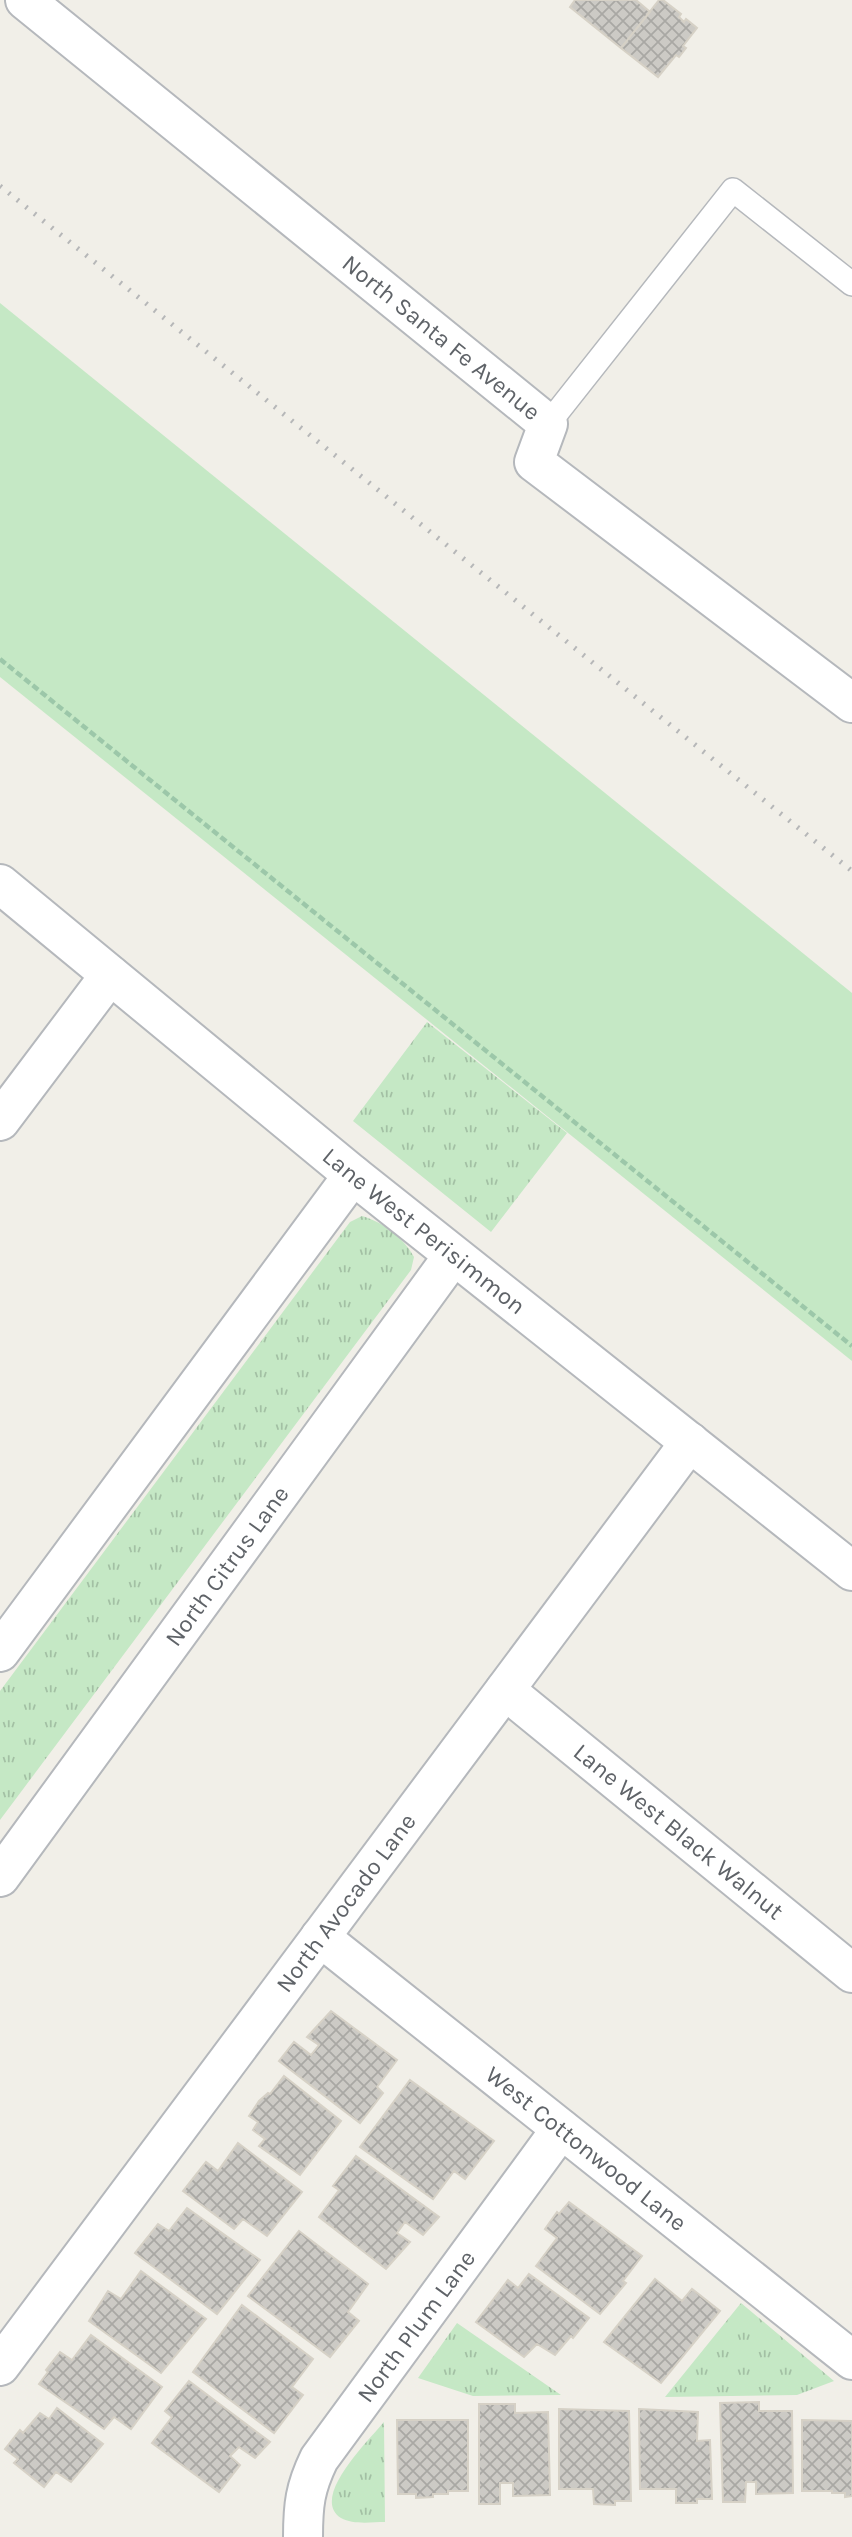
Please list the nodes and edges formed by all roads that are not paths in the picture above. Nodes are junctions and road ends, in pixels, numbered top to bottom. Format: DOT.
graph roads {
  1 [pos="25,0"];
  2 [pos="852,284"];
  3 [pos="548,424"];
  4 [pos="852,703"];
  5 [pos="0,884"];
  6 [pos="110,975"];
  7 [pos="0,1121"];
  8 [pos="353,1175"];
  9 [pos="453,1255"];
  10 [pos="690,1442"];
  11 [pos="852,1571"];
  12 [pos="0,1652"];
  13 [pos="505,1690"];
  14 [pos="0,1877"];
  15 [pos="320,1937"];
  16 [pos="852,1973"];
  17 [pos="561,2129"];
  18 [pos="852,2360"];
  19 [pos="0,2366"];
  20 [pos="303,2537"];
  1 -- 3 [label="street, North Santa Fe Avenue"];
  2 -- 3 [label="lane"];
  3 -- 4 [label="street, North Santa Fe Avenue"];
  5 -- 6 [label="street, Lane West Perisimmon"];
  6 -- 7 [label="street"];
  6 -- 8 [label="street, Lane West Perisimmon"];
  8 -- 9 [label="street, Lane West Perisimmon"];
  8 -- 12 [label="street"];
  9 -- 10 [label="street, Lane West Perisimmon"];
  9 -- 14 [label="street, North Citrus Lane"];
  10 -- 11 [label="street, Lane West Perisimmon"];
  10 -- 13 [label="street, North Avocado Lane"];
  13 -- 15 [label="street, North Avocado Lane"];
  13 -- 16 [label="street, Lane West Black Walnut"];
  15 -- 17 [label="street, West Cottonwood Lane"];
  15 -- 19 [label="street, North Avocado Lane"];
  17 -- 18 [label="street, West Cottonwood Lane"];
  17 -- 20 [label="street, North Plum Lane"];
}
